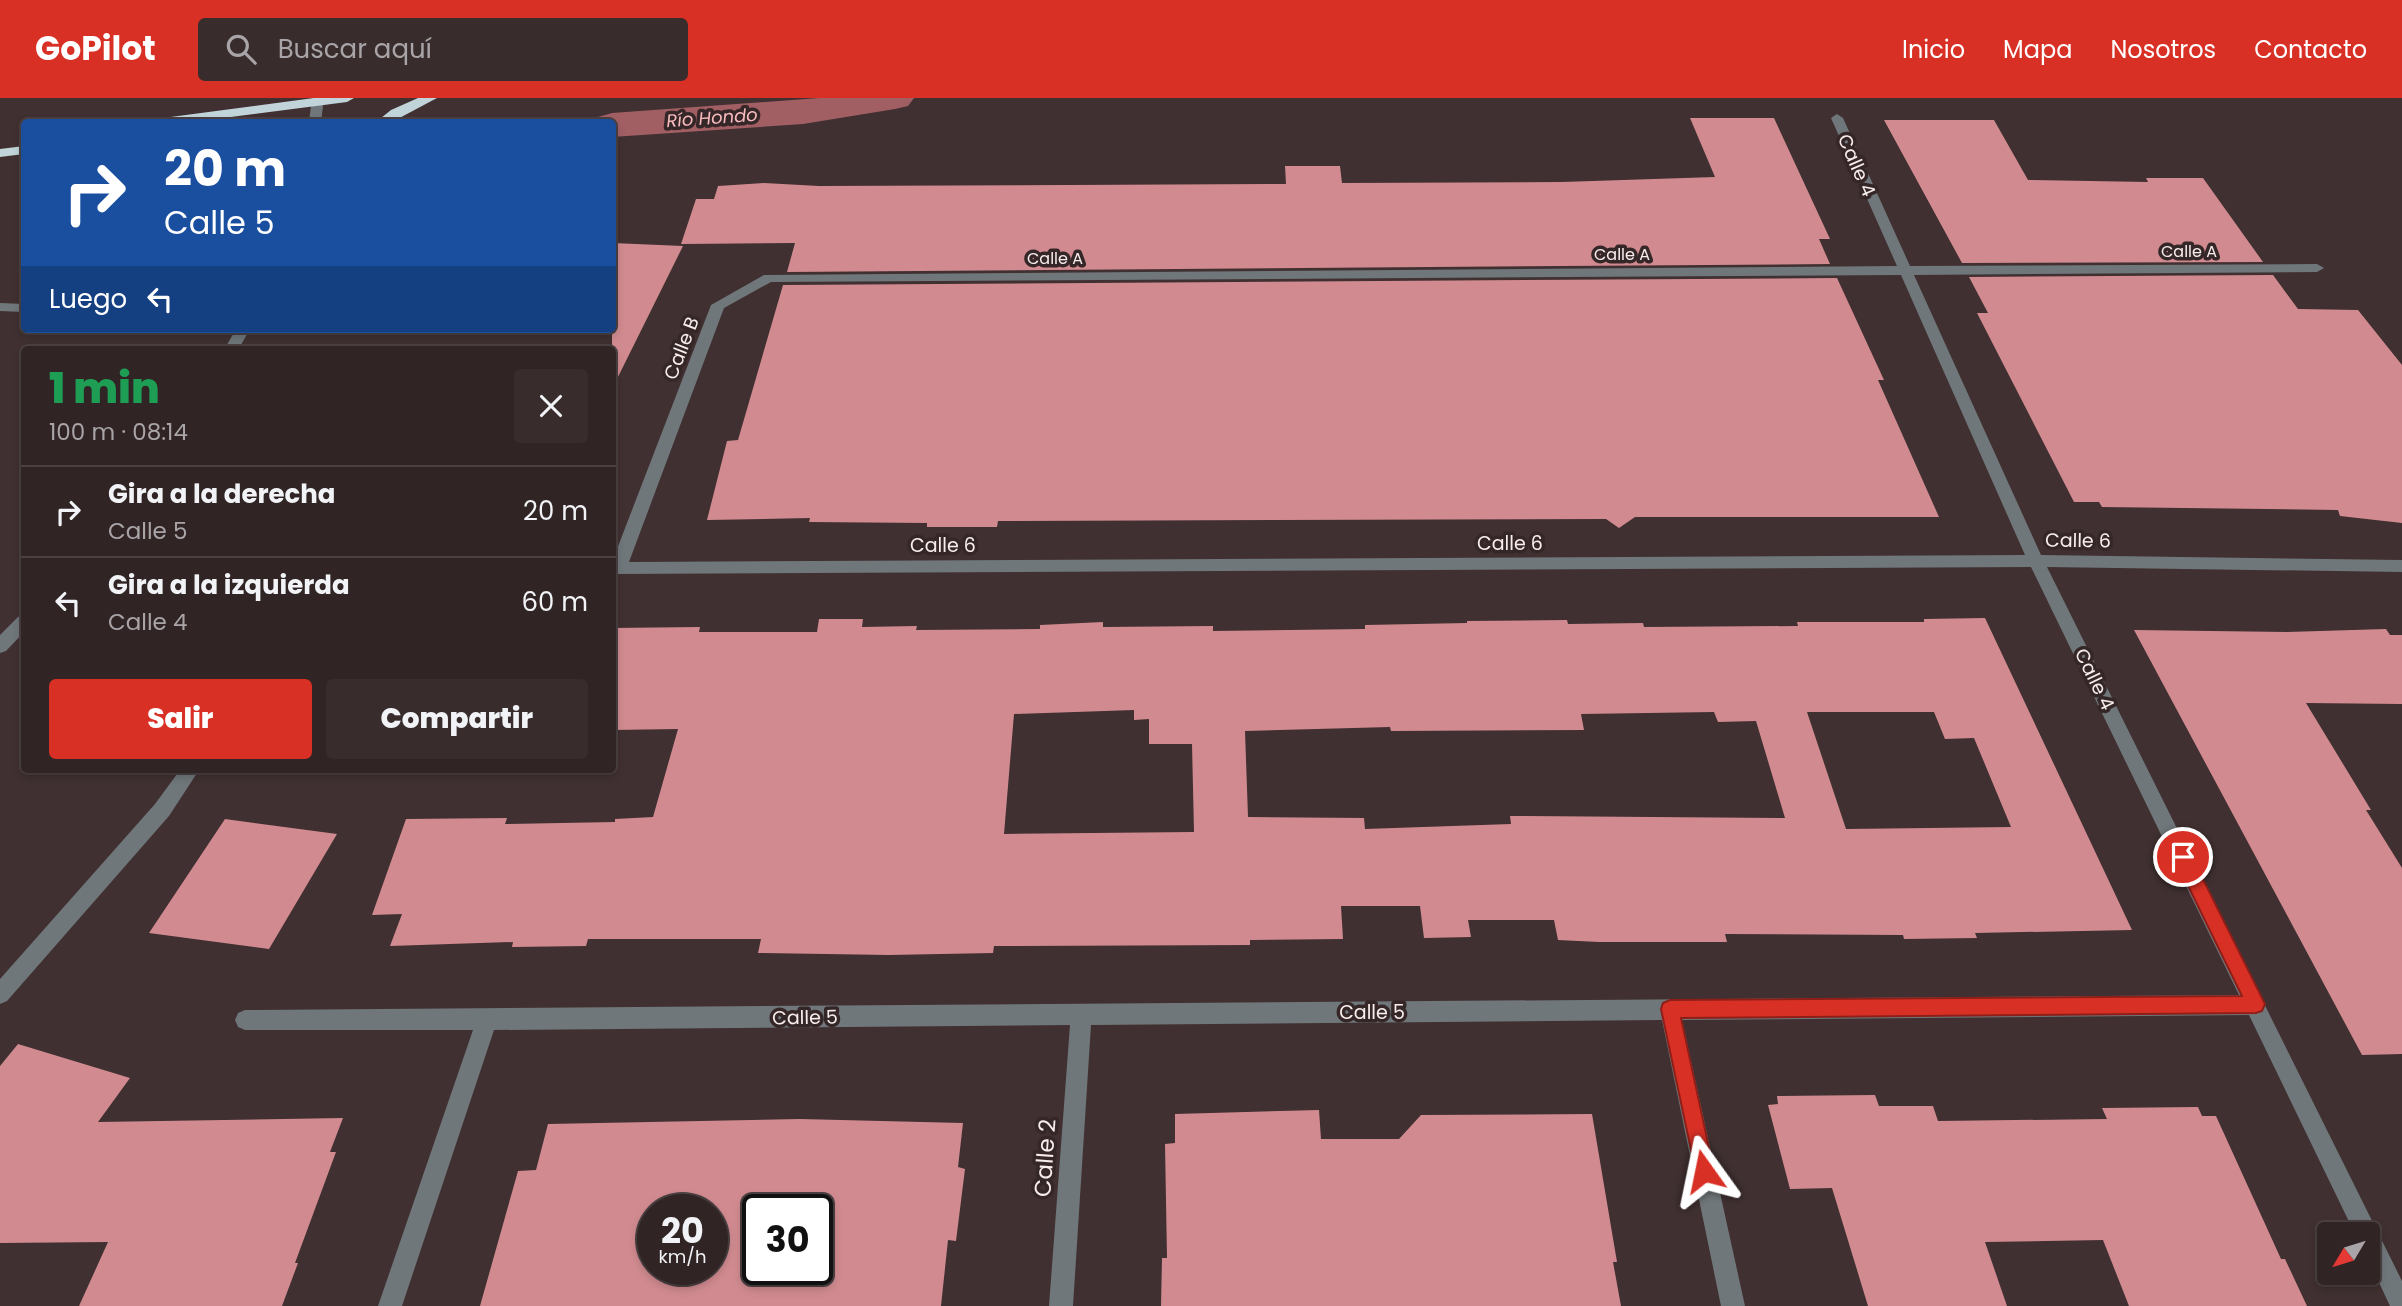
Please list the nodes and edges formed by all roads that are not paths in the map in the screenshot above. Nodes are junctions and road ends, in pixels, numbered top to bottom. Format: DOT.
graph roads {
  1 [pos="347,98"];
  2 [pos="430,98"];
  3 [pos="318,99"];
  4 [pos="1837,118"];
  5 [pos="183,119"];
  6 [pos="316,119"];
  7 [pos="387,119"];
  8 [pos="21,150"];
  9 [pos="0,153"];
  10 [pos="2317,268"];
  11 [pos="1904,270"];
  12 [pos="928,277"];
  13 [pos="0,307"];
  14 [pos="21,308"];
  15 [pos="2036,561"];
  16 [pos="2402,566"];
  17 [pos="616,568"];
  18 [pos="21,625"];
  19 [pos="0,646"];
  20 [pos="188,773"];
  21 [pos="0,995"];
  22 [pos="2256,1004"];
  23 [pos="1670,1009"];
  24 [pos="1080,1014"];
  25 [pos="244,1020"];
  26 [pos="487,1020"];
  27 [pos="2361,1222"];
  28 [pos="2380,1261"];
  29 [pos="390,1306"];
  30 [pos="1061,1306"];
  31 [pos="1733,1306"];
  32 [pos="2402,1306"];
  1 -- 3 [label="highway"];
  2 -- 7 [label="highway"];
  3 -- 5 [label="highway"];
  3 -- 6 [label="street"];
  4 -- 11 [label="street, Calle 4"];
  8 -- 9 [label="highway"];
  10 -- 11 [label="street, Calle A"];
  11 -- 12 [label="street, Calle A"];
  11 -- 15 [label="street, Calle 4"];
  12 -- 17 [label="street, Calle B"];
  13 -- 14 [label="street"];
  15 -- 16 [label="street, Calle 6"];
  15 -- 17 [label="street, Calle 6"];
  15 -- 22 [label="street, Calle 4"];
  18 -- 19 [label="street"];
  20 -- 21 [label="street"];
  22 -- 23 [label="street, Calle 5"];
  22 -- 27 [label="street, Calle 4"];
  23 -- 24 [label="street, Calle 5"];
  23 -- 31 [label="street"];
  24 -- 26 [label="street, Calle 5"];
  24 -- 30 [label="street, Calle 2"];
  25 -- 26 [label="street, Calle 5"];
  26 -- 29 [label="street"];
  28 -- 32 [label="street, Calle 4"];
}
